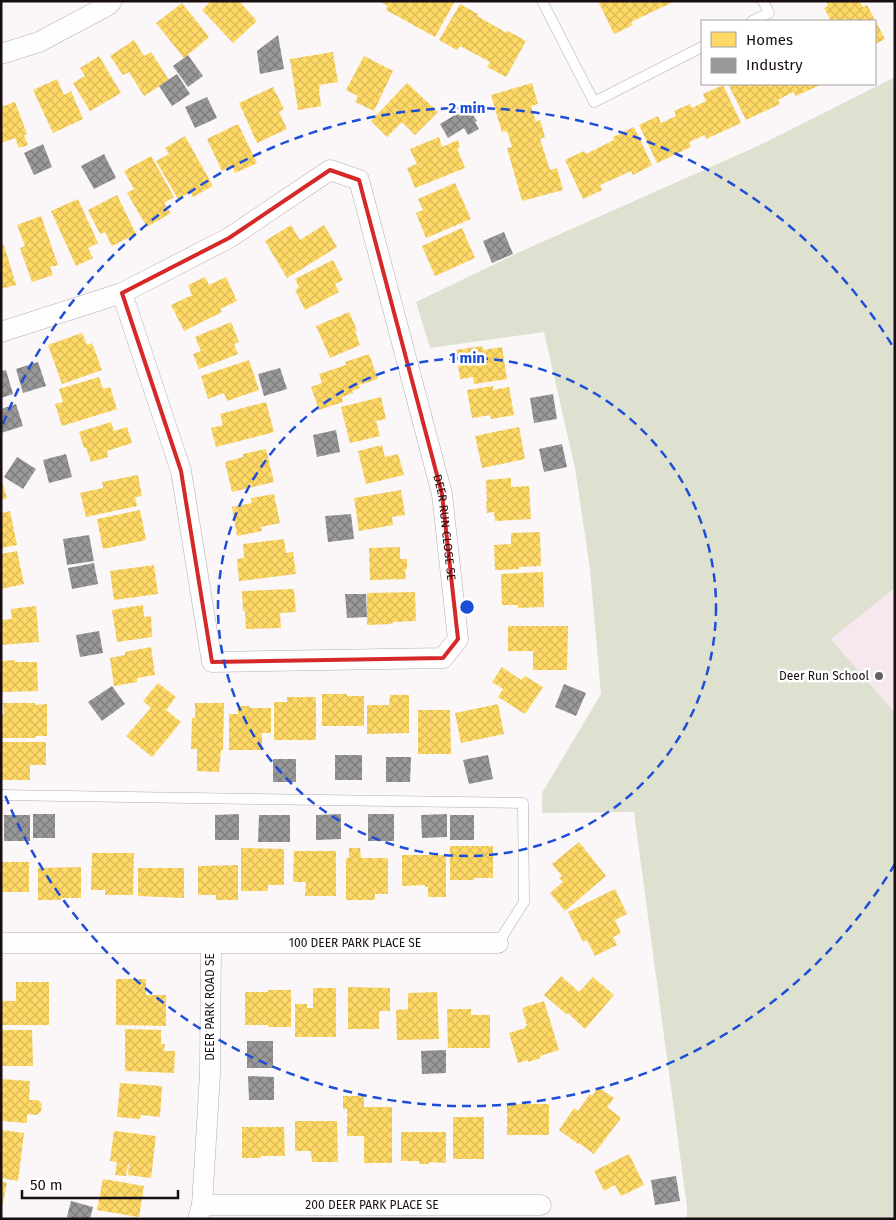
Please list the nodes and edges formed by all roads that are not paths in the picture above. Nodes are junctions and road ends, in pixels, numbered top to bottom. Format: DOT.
graph roads {
  1 [pos="112,1"];
  2 [pos="542,1"];
  3 [pos="763,1"];
  4 [pos="754,20"];
  5 [pos="701,48"];
  6 [pos="1,54"];
  7 [pos="122,293"];
  8 [pos="1,332"];
  9 [pos="1,795"];
  10 [pos="1,943"];
  11 [pos="211,943"];
  12 [pos="498,943"];
  13 [pos="541,1205"];
  14 [pos="200,1212"];
  1 -- 6 [label="street"];
  2 -- 5 [label="lane"];
  3 -- 4 [label="lane"];
  7 -- 7 [label="street, DEER RUN CLOSE SE"];
  7 -- 8 [label="street, DEER RUN CLOSE SE"];
  9 -- 12 [label="lane"];
  10 -- 11 [label="street, DEER PARK ROAD SE"];
  11 -- 12 [label="street, 100 DEER PARK PLACE SE"];
  11 -- 14 [label="street, DEER PARK ROAD SE"];
  13 -- 14 [label="street, 200 DEER PARK PLACE SE"];
}
